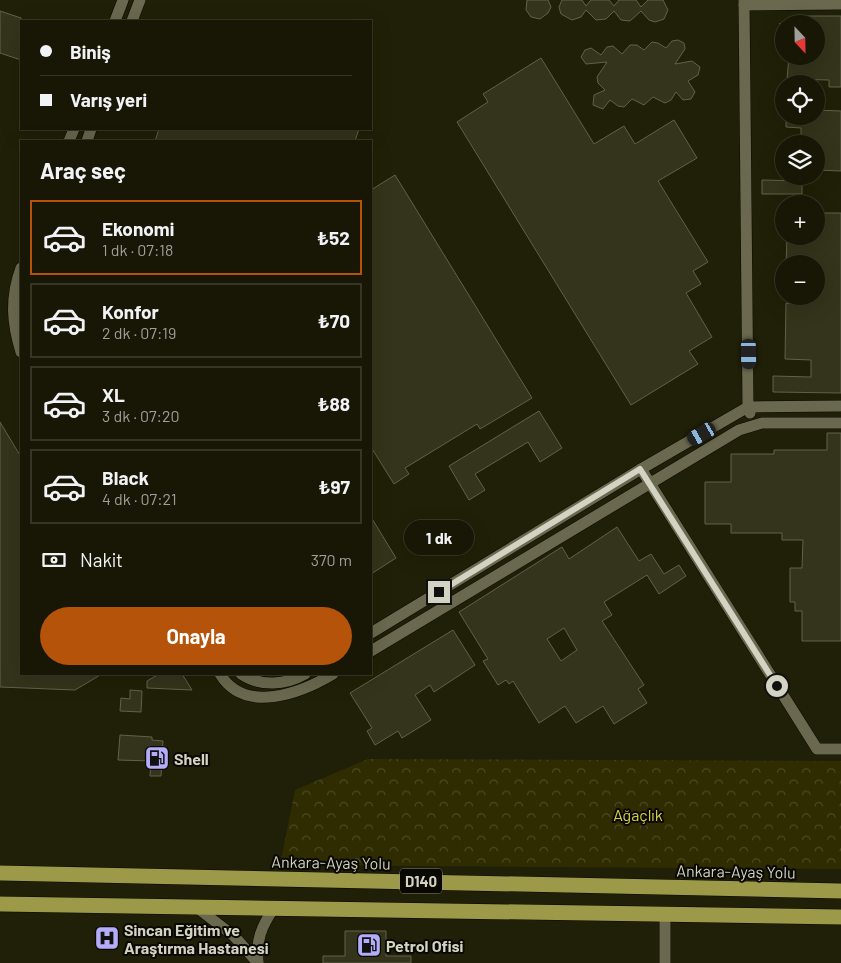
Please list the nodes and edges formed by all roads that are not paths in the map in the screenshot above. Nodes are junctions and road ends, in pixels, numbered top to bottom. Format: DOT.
graph roads {
  1 [pos="123,0"];
  2 [pos="140,0"];
  3 [pos="744,3"];
  4 [pos="841,4"];
  5 [pos="115,20"];
  6 [pos="132,20"];
  7 [pos="20,272"];
  8 [pos="20,349"];
  9 [pos="841,406"];
  10 [pos="748,407"];
  11 [pos="841,423"];
  12 [pos="754,424"];
  13 [pos="640,469"];
  14 [pos="650,485"];
  15 [pos="372,632"];
  16 [pos="372,650"];
  17 [pos="221,675"];
  18 [pos="244,675"];
  19 [pos="303,675"];
  20 [pos="331,675"];
  21 [pos="841,750"];
  22 [pos="0,872"];
  23 [pos="841,892"];
  24 [pos="0,904"];
  25 [pos="196,907"];
  26 [pos="274,908"];
  27 [pos="665,915"];
  28 [pos="841,917"];
  29 [pos="258,963"];
  30 [pos="665,963"];
  1 -- 5 [label="street"];
  2 -- 6 [label="street"];
  3 -- 4 [label="street"];
  3 -- 10 [label="street"];
  7 -- 8 [label="street"];
  9 -- 10 [label="street"];
  10 -- 12 [label="street"];
  10 -- 13 [label="street"];
  11 -- 12 [label="street"];
  12 -- 14 [label="street"];
  13 -- 14 [label="street"];
  13 -- 15 [label="street"];
  14 -- 16 [label="street"];
  14 -- 21 [label="street"];
  17 -- 20 [label="street"];
  18 -- 19 [label="street"];
  22 -- 23 [label="highway, Ankara-Ayaş Yolu / D140"];
  24 -- 25 [label="highway, D140"];
  25 -- 26 [label="highway, D140"];
  25 -- 29 [label="street"];
  26 -- 27 [label="highway, D140"];
  26 -- 29 [label="street"];
  27 -- 28 [label="highway, D140"];
  27 -- 30 [label="street"];
}
